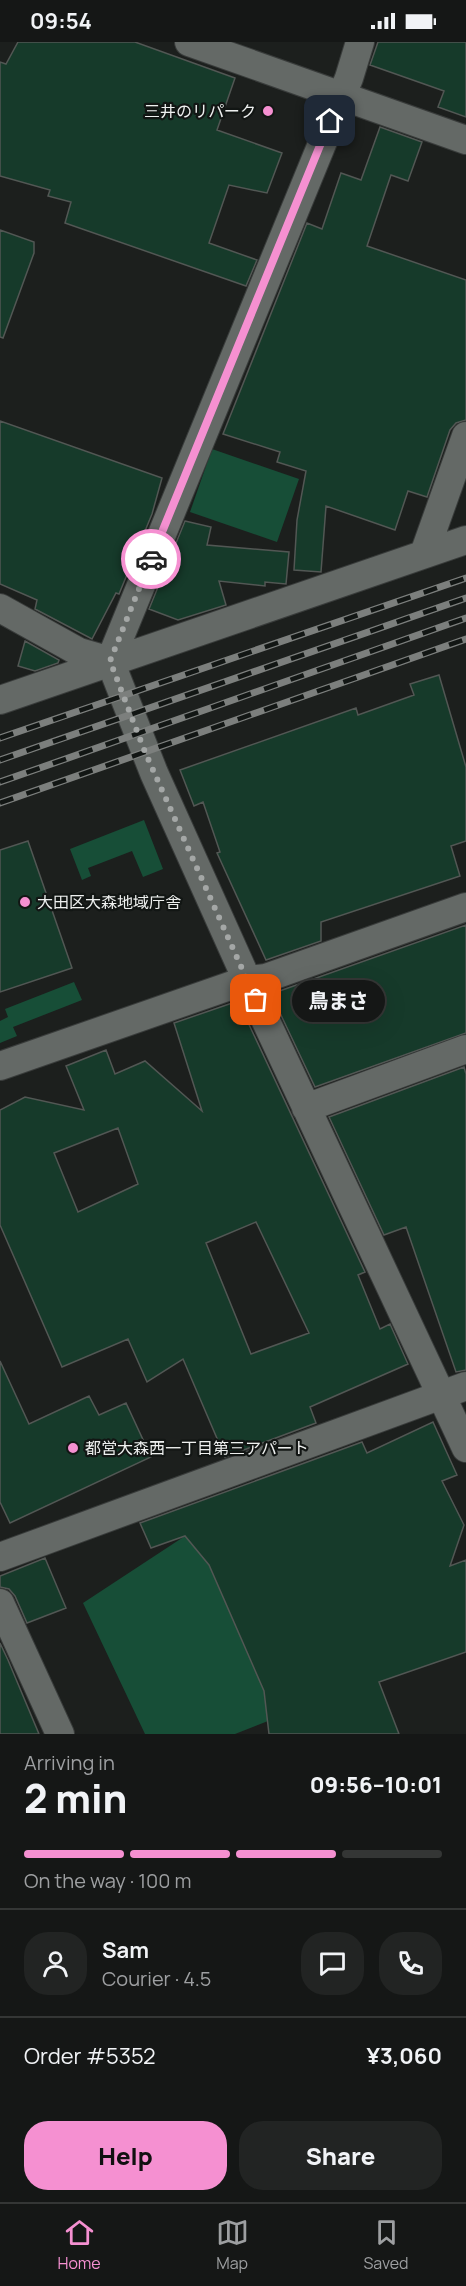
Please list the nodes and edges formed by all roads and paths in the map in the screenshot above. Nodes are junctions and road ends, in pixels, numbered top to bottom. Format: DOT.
graph roads {
  1 [pos="189,42"];
  2 [pos="360,42"];
  3 [pos="340,95"];
  4 [pos="466,140"];
  5 [pos="466,436"];
  6 [pos="466,540"];
  7 [pos="424,554"];
  8 [pos="0,609"];
  9 [pos="110,661"];
  10 [pos="0,700"];
  11 [pos="466,906"];
  12 [pos="247,980"];
  13 [pos="466,1049"];
  14 [pos="0,1066"];
  15 [pos="306,1108"];
  16 [pos="454,1390"];
  17 [pos="466,1448"];
  18 [pos="0,1557"];
  19 [pos="0,1603"];
  20 [pos="60,1734"];
  1 -- 3 [label="street"];
  2 -- 3 [label="street"];
  3 -- 4 [label="street"];
  3 -- 9 [label="street"];
  5 -- 7 [label="street"];
  6 -- 7 [label="street"];
  7 -- 9 [label="street"];
  8 -- 9 [label="street"];
  9 -- 10 [label="street"];
  9 -- 12 [label="street"];
  11 -- 12 [label="street"];
  12 -- 14 [label="street"];
  12 -- 15 [label="street"];
  13 -- 15 [label="street"];
  15 -- 16 [label="street"];
  16 -- 17 [label="street"];
  16 -- 18 [label="street"];
  19 -- 20 [label="street"];
}
